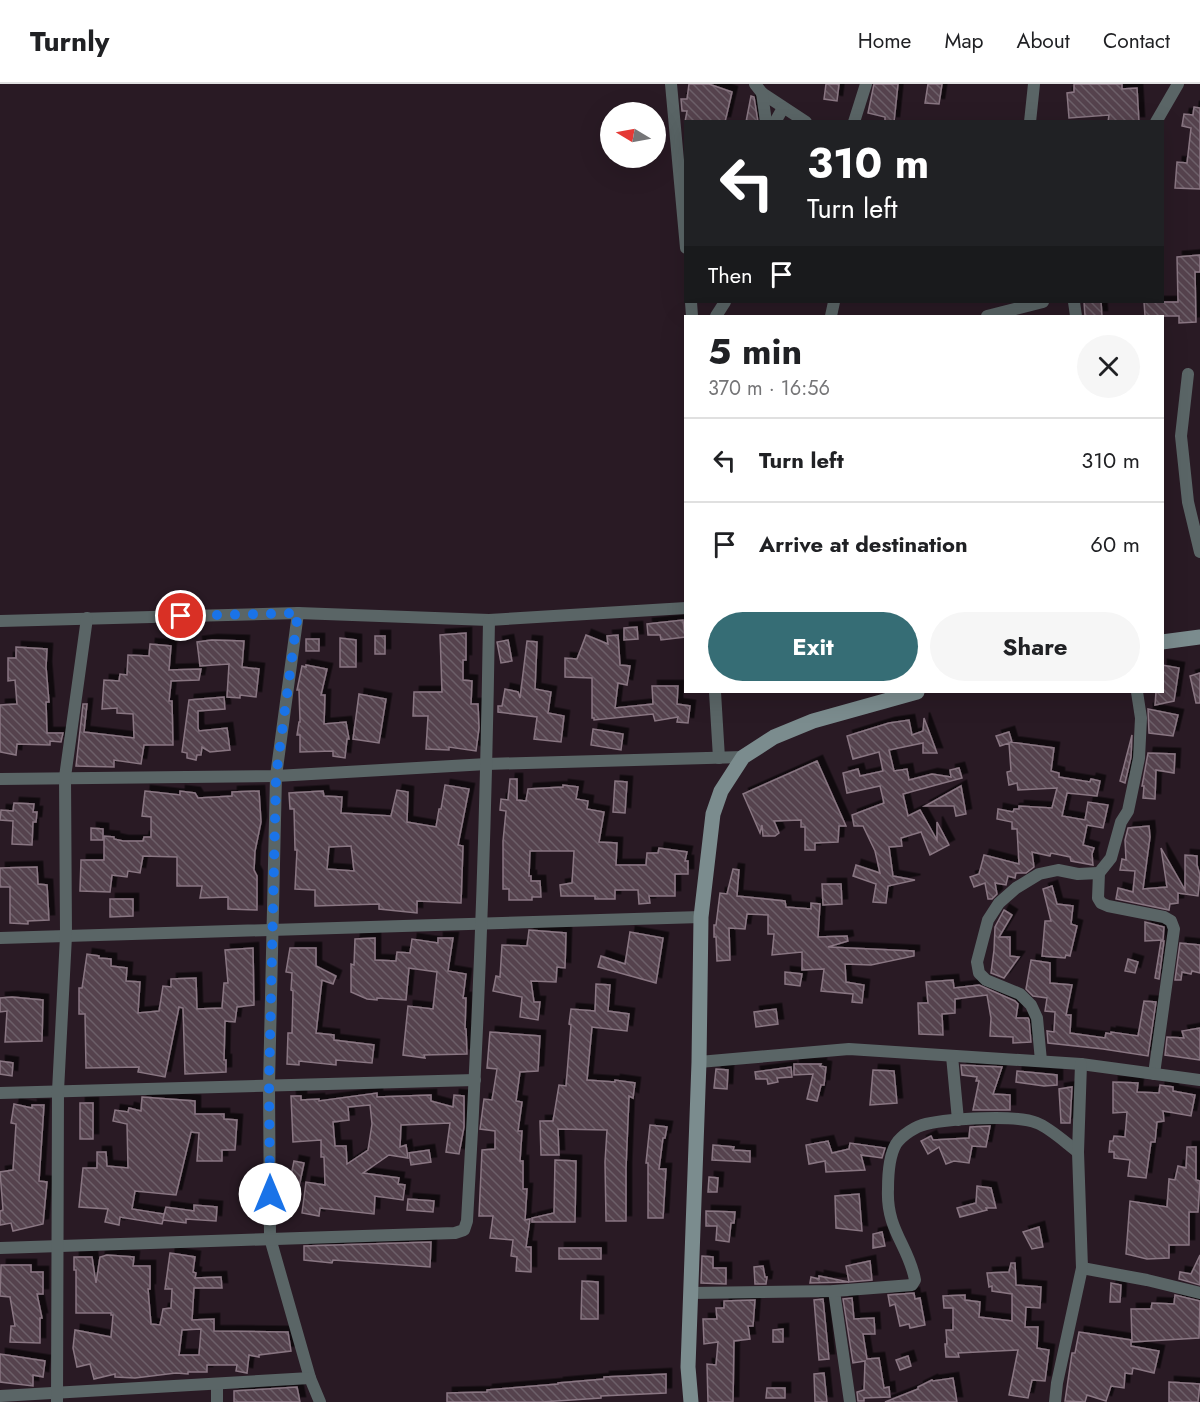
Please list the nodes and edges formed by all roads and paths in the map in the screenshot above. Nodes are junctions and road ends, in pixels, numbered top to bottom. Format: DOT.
graph roads {
  1 [pos="671,84"];
  2 [pos="866,84"];
  3 [pos="1034,84"];
  4 [pos="1178,84"];
  5 [pos="757,86"];
  6 [pos="783,108"];
  7 [pos="766,120"];
  8 [pos="776,120"];
  9 [pos="804,120"];
  10 [pos="855,120"];
  11 [pos="1030,120"];
  12 [pos="1157,120"];
  13 [pos="684,226"];
  14 [pos="1039,303"];
  15 [pos="991,315"];
  16 [pos="1188,374"];
  17 [pos="1200,552"];
  18 [pos="684,608"];
  19 [pos="298,613"];
  20 [pos="87,618"];
  21 [pos="489,620"];
  22 [pos="0,621"];
  23 [pos="1200,638"];
  24 [pos="1164,642"];
  25 [pos="715,693"];
  26 [pos="912,693"];
  27 [pos="1137,693"];
  28 [pos="718,758"];
  29 [pos="743,758"];
  30 [pos="487,764"];
  31 [pos="276,776"];
  32 [pos="65,777"];
  33 [pos="0,779"];
  34 [pos="1099,873"];
  35 [pos="701,917"];
  36 [pos="480,923"];
  37 [pos="272,929"];
  38 [pos="66,936"];
  39 [pos="0,938"];
  40 [pos="952,1056"];
  41 [pos="1041,1061"];
  42 [pos="699,1062"];
  43 [pos="1081,1064"];
  44 [pos="1154,1074"];
  45 [pos="475,1080"];
  46 [pos="1200,1080"];
  47 [pos="269,1085"];
  48 [pos="58,1091"];
  49 [pos="0,1093"];
  50 [pos="958,1120"];
  51 [pos="1078,1152"];
  52 [pos="270,1238"];
  53 [pos="57,1246"];
  54 [pos="0,1248"];
  55 [pos="1082,1268"];
  56 [pos="834,1291"];
  57 [pos="690,1293"];
  58 [pos="1200,1293"];
  59 [pos="310,1378"];
  60 [pos="217,1384"];
  61 [pos="0,1396"];
  62 [pos="57,1398"];
  63 [pos="217,1402"];
  64 [pos="320,1402"];
  65 [pos="691,1402"];
  66 [pos="850,1402"];
  67 [pos="1055,1402"];
  1 -- 13 [label="street"];
  2 -- 10 [label="street"];
  3 -- 11 [label="street"];
  4 -- 12 [label="street"];
  5 -- 6 [label="street"];
  5 -- 7 [label="street"];
  6 -- 8 [label="street"];
  6 -- 9 [label="street"];
  14 -- 15 [label="street"];
  16 -- 17 [label="street"];
  18 -- 21 [label="street"];
  19 -- 20 [label="street"];
  19 -- 21 [label="street"];
  19 -- 31 [label="street"];
  20 -- 22 [label="street"];
  20 -- 32 [label="street"];
  21 -- 30 [label="street"];
  23 -- 24 [label="street"];
  25 -- 28 [label="street"];
  26 -- 29 [label="street"];
  27 -- 34 [label="street"];
  28 -- 29 [label="street"];
  28 -- 30 [label="street"];
  29 -- 35 [label="street"];
  30 -- 31 [label="street"];
  30 -- 36 [label="street"];
  31 -- 32 [label="street"];
  31 -- 37 [label="street"];
  32 -- 33 [label="street"];
  32 -- 38 [label="street"];
  34 -- 41 [label="street"];
  34 -- 44 [label="street"];
  35 -- 36 [label="street"];
  35 -- 42 [label="street"];
  36 -- 37 [label="street"];
  36 -- 45 [label="street"];
  37 -- 38 [label="street"];
  37 -- 47 [label="street"];
  38 -- 39 [label="street"];
  38 -- 48 [label="street"];
  40 -- 41 [label="street"];
  40 -- 42 [label="street"];
  40 -- 50 [label="street"];
  41 -- 43 [label="street"];
  42 -- 57 [label="street"];
  43 -- 44 [label="street"];
  43 -- 51 [label="street"];
  44 -- 46 [label="street"];
  45 -- 47 [label="street"];
  45 -- 52 [label="street"];
  47 -- 48 [label="street"];
  47 -- 52 [label="street"];
  48 -- 49 [label="street"];
  48 -- 53 [label="street"];
  50 -- 51 [label="street"];
  50 -- 56 [label="street"];
  51 -- 55 [label="street"];
  52 -- 53 [label="street"];
  52 -- 59 [label="street"];
  53 -- 54 [label="street"];
  53 -- 62 [label="street"];
  55 -- 58 [label="street"];
  55 -- 67 [label="street"];
  56 -- 57 [label="street"];
  56 -- 66 [label="street"];
  57 -- 65 [label="street"];
  59 -- 60 [label="street"];
  59 -- 64 [label="street"];
  60 -- 62 [label="street"];
  60 -- 63 [label="street"];
  61 -- 62 [label="street"];
}
